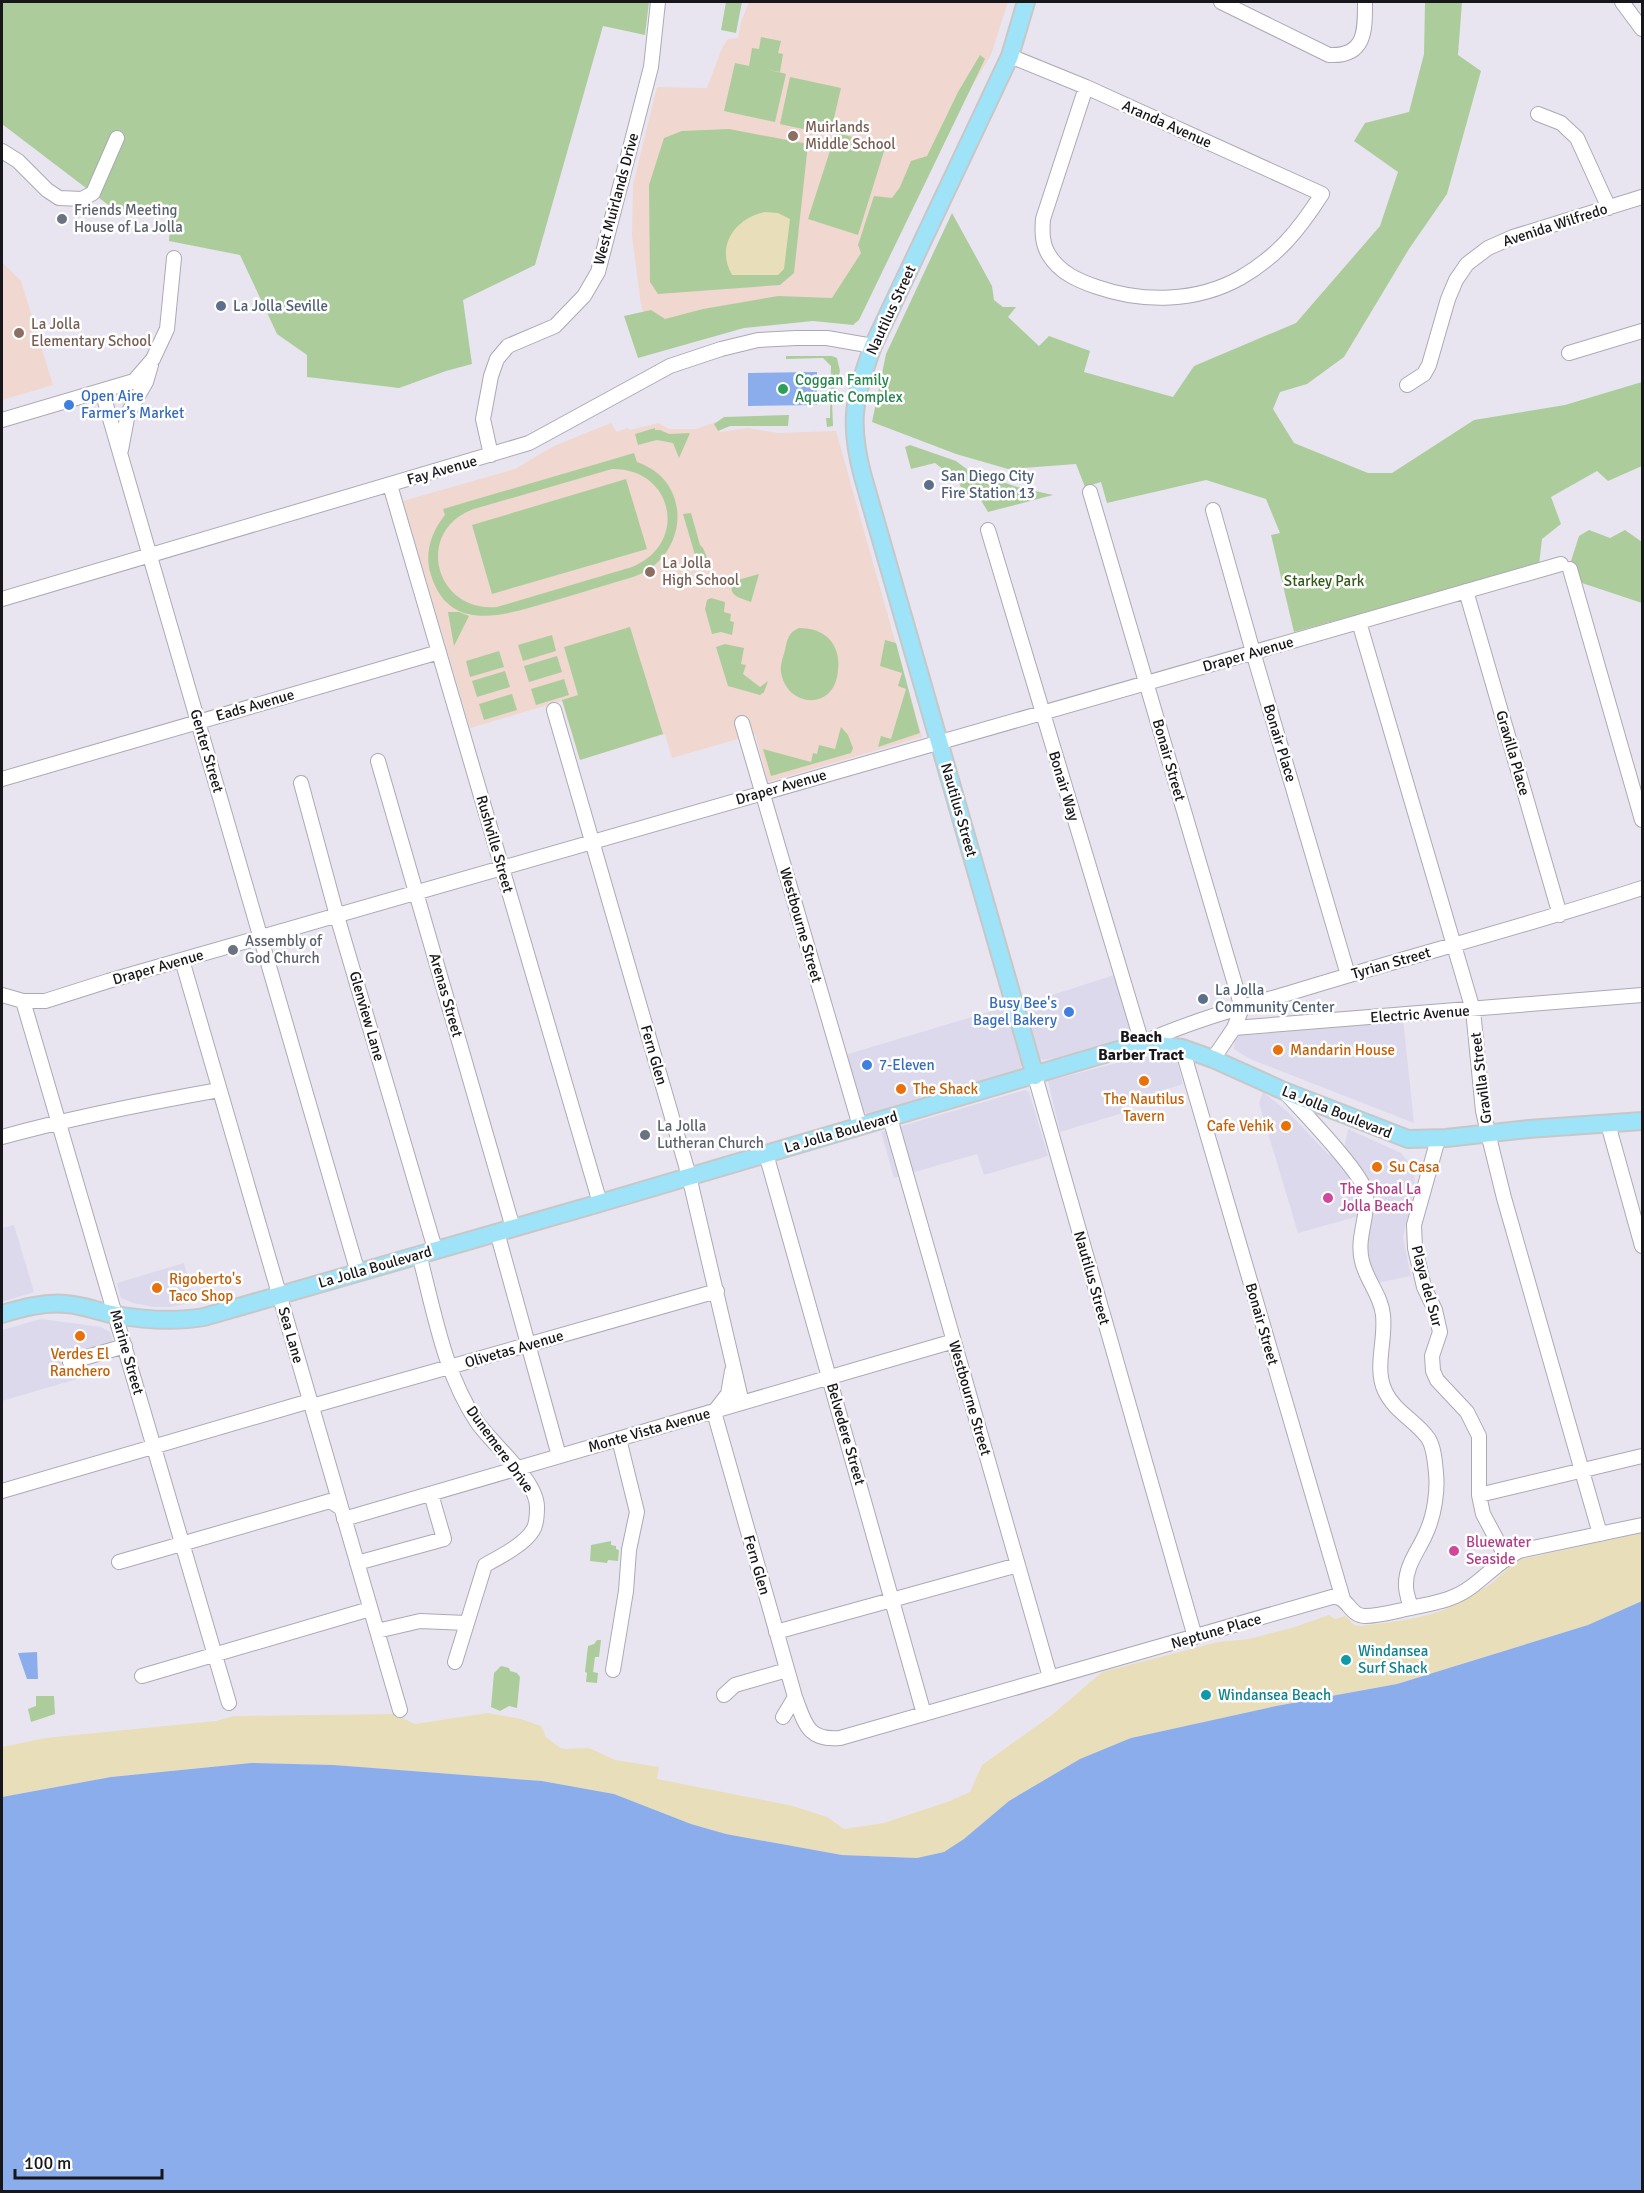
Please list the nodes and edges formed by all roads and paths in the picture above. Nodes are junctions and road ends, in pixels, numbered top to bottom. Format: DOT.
graph roads {
  1 [pos="658,2"];
  2 [pos="1026,2"];
  3 [pos="1221,2"];
  4 [pos="1365,2"];
  5 [pos="1622,2"];
  6 [pos="1642,29"];
  7 [pos="1010,56"];
  8 [pos="1086,87"];
  9 [pos="1538,114"];
  10 [pos="117,138"];
  11 [pos="2,151"];
  12 [pos="1642,197"];
  13 [pos="1609,208"];
  14 [pos="174,258"];
  15 [pos="1642,331"];
  16 [pos="873,346"];
  17 [pos="1569,353"];
  18 [pos="153,359"];
  19 [pos="1407,385"];
  20 [pos="102,391"];
  21 [pos="2,420"];
  22 [pos="121,455"];
  23 [pos="491,455"];
  24 [pos="390,485"];
  25 [pos="1090,492"];
  26 [pos="1213,510"];
  27 [pos="988,530"];
  28 [pos="150,556"];
  29 [pos="1466,591"];
  30 [pos="2,599"];
  31 [pos="1359,622"];
  32 [pos="439,652"];
  33 [pos="1253,652"];
  34 [pos="1147,684"];
  35 [pos="554,710"];
  36 [pos="1043,714"];
  37 [pos="198,722"];
  38 [pos="742,723"];
  39 [pos="939,742"];
  40 [pos="378,761"];
  41 [pos="2,779"];
  42 [pos="301,783"];
  43 [pos="762,793"];
  44 [pos="1642,820"];
  45 [pos="592,842"];
  46 [pos="502,868"];
  47 [pos="1642,888"];
  48 [pos="416,892"];
  49 [pos="1560,915"];
  50 [pos="337,916"];
  51 [pos="261,937"];
  52 [pos="1453,945"];
  53 [pos="182,960"];
  54 [pos="1348,975"];
  55 [pos="2,995"];
  56 [pos="1642,995"];
  57 [pos="23,1001"];
  58 [pos="1242,1008"];
  59 [pos="1473,1010"];
  60 [pos="1234,1028"];
  61 [pos="1142,1042"];
  62 [pos="1182,1048"];
  63 [pos="1213,1059"];
  64 [pos="1035,1076"];
  65 [pos="219,1090"];
  66 [pos="1284,1091"];
  67 [pos="890,1118"];
  68 [pos="57,1121"];
  69 [pos="1642,1121"];
  70 [pos="1608,1124"];
  71 [pos="860,1126"];
  72 [pos="1488,1133"];
  73 [pos="2,1137"];
  74 [pos="1438,1138"];
  75 [pos="766,1154"];
  76 [pos="689,1176"];
  77 [pos="600,1203"];
  78 [pos="513,1228"];
  79 [pos="496,1232"];
  80 [pos="1642,1246"];
  81 [pos="435,1249"];
  82 [pos="418,1254"];
  83 [pos="358,1273"];
  84 [pos="717,1291"];
  85 [pos="279,1295"];
  86 [pos="2,1314"];
  87 [pos="116,1315"];
  88 [pos="954,1341"];
  89 [pos="528,1345"];
  90 [pos="125,1346"];
  91 [pos="732,1359"];
  92 [pos="70,1362"];
  93 [pos="449,1368"];
  94 [pos="830,1377"];
  95 [pos="311,1403"];
  96 [pos="742,1403"];
  97 [pos="714,1412"];
  98 [pos="619,1439"];
  99 [pos="153,1441"];
  100 [pos="559,1456"];
  101 [pos="1642,1456"];
  102 [pos="518,1469"];
  103 [pos="1583,1469"];
  104 [pos="2,1491"];
  105 [pos="431,1494"];
  106 [pos="1479,1495"];
  107 [pos="343,1514"];
  108 [pos="1642,1525"];
  109 [pos="1600,1534"];
  110 [pos="182,1544"];
  111 [pos="1506,1557"];
  112 [pos="119,1562"];
  113 [pos="357,1563"];
  114 [pos="1018,1565"];
  115 [pos="1343,1599"];
  116 [pos="893,1600"];
  117 [pos="1411,1608"];
  118 [pos="370,1609"];
  119 [pos="466,1623"];
  120 [pos="377,1631"];
  121 [pos="776,1632"];
  122 [pos="1195,1637"];
  123 [pos="215,1654"];
  124 [pos="455,1662"];
  125 [pos="613,1670"];
  126 [pos="787,1670"];
  127 [pos="142,1676"];
  128 [pos="1050,1677"];
  129 [pos="724,1695"];
  130 [pos="795,1697"];
  131 [pos="229,1703"];
  132 [pos="400,1710"];
  133 [pos="924,1714"];
  134 [pos="783,1717"];
  1 -- 23 [label="street, West Muirlands Drive"];
  2 -- 7 [label="main road, Nautilus Street"];
  3 -- 4 [label="street"];
  5 -- 6 [label="street"];
  7 -- 8 [label="street, Aranda Avenue"];
  7 -- 16 [label="main road, Nautilus Street"];
  8 -- 8 [label="street, Aranda Avenue"];
  9 -- 13 [label="street"];
  10 -- 11 [label="street"];
  12 -- 13 [label="street, Avenida Wilfredo"];
  13 -- 19 [label="street, Avenida Wilfredo"];
  14 -- 18 [label="street"];
  15 -- 17 [label="street"];
  16 -- 23 [label="street, Fay Avenue"];
  16 -- 39 [label="main road, Nautilus Street"];
  18 -- 20 [label="street"];
  18 -- 22 [label="street"];
  20 -- 21 [label="street"];
  20 -- 22 [label="street, Genter Street"];
  22 -- 28 [label="street, Genter Street"];
  23 -- 24 [label="street, Fay Avenue"];
  24 -- 28 [label="street, Fay Avenue"];
  24 -- 32 [label="street, Rushville Street"];
  25 -- 34 [label="street, Bonair Street"];
  26 -- 33 [label="street, Bonair Place"];
  27 -- 36 [label="street, Bonair Way"];
  28 -- 30 [label="street, Fay Avenue"];
  28 -- 37 [label="street, Genter Street"];
  29 -- 31 [label="street, Draper Avenue"];
  29 -- 44 [label="street, Draper Avenue"];
  29 -- 49 [label="street, Gravilla Place"];
  31 -- 33 [label="street, Draper Avenue"];
  31 -- 52 [label="street, Gravilla Street"];
  32 -- 37 [label="street, Eads Avenue"];
  32 -- 46 [label="street, Rushville Street"];
  33 -- 34 [label="street, Draper Avenue"];
  33 -- 54 [label="street, Bonair Place"];
  34 -- 36 [label="street, Draper Avenue"];
  34 -- 58 [label="street, Bonair Street"];
  35 -- 45 [label="street, Fern Glen"];
  36 -- 39 [label="street, Draper Avenue"];
  36 -- 61 [label="street, Bonair Way"];
  37 -- 41 [label="street, Eads Avenue"];
  37 -- 51 [label="street, Genter Street"];
  38 -- 43 [label="street, Westbourne Street"];
  39 -- 43 [label="street, Draper Avenue"];
  39 -- 64 [label="main road, Nautilus Street"];
  40 -- 48 [label="street, Arenas Street"];
  42 -- 50 [label="street, Glenview Lane"];
  43 -- 45 [label="street, Draper Avenue"];
  43 -- 71 [label="street, Westbourne Street"];
  45 -- 46 [label="street, Draper Avenue"];
  45 -- 76 [label="street, Fern Glen"];
  46 -- 48 [label="street, Draper Avenue"];
  46 -- 77 [label="street, Rushville Street"];
  47 -- 49 [label="street, Tyrian Street"];
  48 -- 50 [label="street, Draper Avenue"];
  48 -- 78 [label="street, Arenas Street"];
  49 -- 52 [label="street, Tyrian Street"];
  50 -- 51 [label="street, Draper Avenue"];
  50 -- 81 [label="street, Glenview Lane"];
  51 -- 53 [label="street, Draper Avenue"];
  51 -- 83 [label="street, Genter Street"];
  52 -- 54 [label="street, Tyrian Street"];
  52 -- 59 [label="street, Gravilla Street"];
  53 -- 57 [label="street, Draper Avenue"];
  53 -- 65 [label="street, Sea Lane"];
  54 -- 58 [label="street, Tyrian Street"];
  55 -- 57 [label="street, Draper Avenue"];
  56 -- 59 [label="street, Electric Avenue"];
  57 -- 68 [label="street, Marine Street"];
  58 -- 60 [label="street"];
  58 -- 61 [label="street, Tyrian Street"];
  59 -- 60 [label="street, Electric Avenue"];
  59 -- 72 [label="street, Gravilla Street"];
  60 -- 63 [label="street"];
  61 -- 62 [label="main road, La Jolla Boulevard"];
  61 -- 64 [label="main road, La Jolla Boulevard"];
  62 -- 63 [label="main road, La Jolla Boulevard"];
  62 -- 115 [label="street, Bonair Street"];
  63 -- 66 [label="main road, La Jolla Boulevard"];
  64 -- 67 [label="main road, La Jolla Boulevard"];
  64 -- 122 [label="street, Nautilus Street"];
  65 -- 68 [label="street"];
  65 -- 85 [label="street, Sea Lane"];
  66 -- 74 [label="main road, La Jolla Boulevard"];
  66 -- 117 [label="street"];
  67 -- 71 [label="main road, La Jolla Boulevard"];
  67 -- 88 [label="street, Westbourne Street"];
  68 -- 73 [label="street"];
  68 -- 87 [label="street, Marine Street"];
  69 -- 70 [label="main road, La Jolla Boulevard"];
  70 -- 72 [label="main road, La Jolla Boulevard"];
  70 -- 80 [label="street"];
  71 -- 75 [label="main road, La Jolla Boulevard"];
  72 -- 74 [label="main road, La Jolla Boulevard"];
  72 -- 103 [label="street, Gravilla Street"];
  74 -- 106 [label="street, Playa del Sur"];
  75 -- 76 [label="main road, La Jolla Boulevard"];
  75 -- 94 [label="street, Belvedere Street"];
  76 -- 77 [label="main road, La Jolla Boulevard"];
  76 -- 84 [label="street, Fern Glen"];
  77 -- 78 [label="main road, La Jolla Boulevard"];
  78 -- 79 [label="main road, La Jolla Boulevard"];
  79 -- 81 [label="main road, La Jolla Boulevard"];
  79 -- 89 [label="street"];
  81 -- 82 [label="main road, La Jolla Boulevard"];
  82 -- 83 [label="main road, La Jolla Boulevard"];
  82 -- 93 [label="street, Dunemere Drive"];
  83 -- 85 [label="main road, La Jolla Boulevard"];
  84 -- 89 [label="street, Olivetas Avenue"];
  84 -- 91 [label="street, Fern Glen"];
  85 -- 87 [label="main road, La Jolla Boulevard"];
  85 -- 95 [label="street, Sea Lane"];
  86 -- 87 [label="main road, La Jolla Boulevard"];
  87 -- 90 [label="street, Marine Street"];
  88 -- 94 [label="street, Monte Vista Avenue"];
  88 -- 114 [label="street, Westbourne Street"];
  89 -- 93 [label="street, Olivetas Avenue"];
  89 -- 100 [label="street"];
  90 -- 92 [label="street"];
  90 -- 99 [label="street, Marine Street"];
  91 -- 96 [label="street, Fern Glen"];
  91 -- 97 [label="street"];
  93 -- 95 [label="street, Olivetas Avenue"];
  93 -- 102 [label="street, Dunemere Drive"];
  94 -- 96 [label="street, Monte Vista Avenue"];
  94 -- 116 [label="street, Belvedere Street"];
  95 -- 99 [label="street, Olivetas Avenue"];
  95 -- 107 [label="street, Sea Lane"];
  96 -- 97 [label="street, Monte Vista Avenue"];
  97 -- 98 [label="street, Monte Vista Avenue"];
  97 -- 121 [label="street, Fern Glen"];
  98 -- 100 [label="street, Monte Vista Avenue"];
  98 -- 125 [label="street"];
  99 -- 104 [label="street, Olivetas Avenue"];
  99 -- 110 [label="street, Marine Street"];
  100 -- 102 [label="street, Monte Vista Avenue"];
  101 -- 103 [label="street"];
  102 -- 105 [label="street, Monte Vista Avenue"];
  102 -- 119 [label="street, Dunemere Drive"];
  103 -- 106 [label="street"];
  103 -- 109 [label="street, Gravilla Street"];
  105 -- 107 [label="street, Monte Vista Avenue"];
  105 -- 113 [label="street"];
  106 -- 111 [label="street, Playa del Sur"];
  107 -- 110 [label="street, Monte Vista Avenue"];
  107 -- 113 [label="street, Sea Lane"];
  108 -- 109 [label="street"];
  109 -- 111 [label="street"];
  110 -- 112 [label="street, Monte Vista Avenue"];
  110 -- 123 [label="street, Marine Street"];
  111 -- 117 [label="street"];
  113 -- 118 [label="street, Sea Lane"];
  114 -- 116 [label="street"];
  114 -- 128 [label="street, Westbourne Street"];
  115 -- 117 [label="street"];
  115 -- 122 [label="street, Neptune Place"];
  116 -- 121 [label="street"];
  116 -- 133 [label="street, Belvedere Street"];
  118 -- 120 [label="street, Sea Lane"];
  118 -- 123 [label="street"];
  119 -- 120 [label="street"];
  119 -- 124 [label="street, Dunemere Drive"];
  120 -- 132 [label="street, Sea Lane"];
  121 -- 126 [label="street, Fern Glen"];
  122 -- 128 [label="street, Neptune Place"];
  123 -- 127 [label="street"];
  123 -- 131 [label="street, Marine Street"];
  126 -- 129 [label="street"];
  126 -- 130 [label="street, Fern Glen"];
  128 -- 133 [label="street, Neptune Place"];
  130 -- 133 [label="street, Neptune Place"];
  130 -- 134 [label="street"];
}
